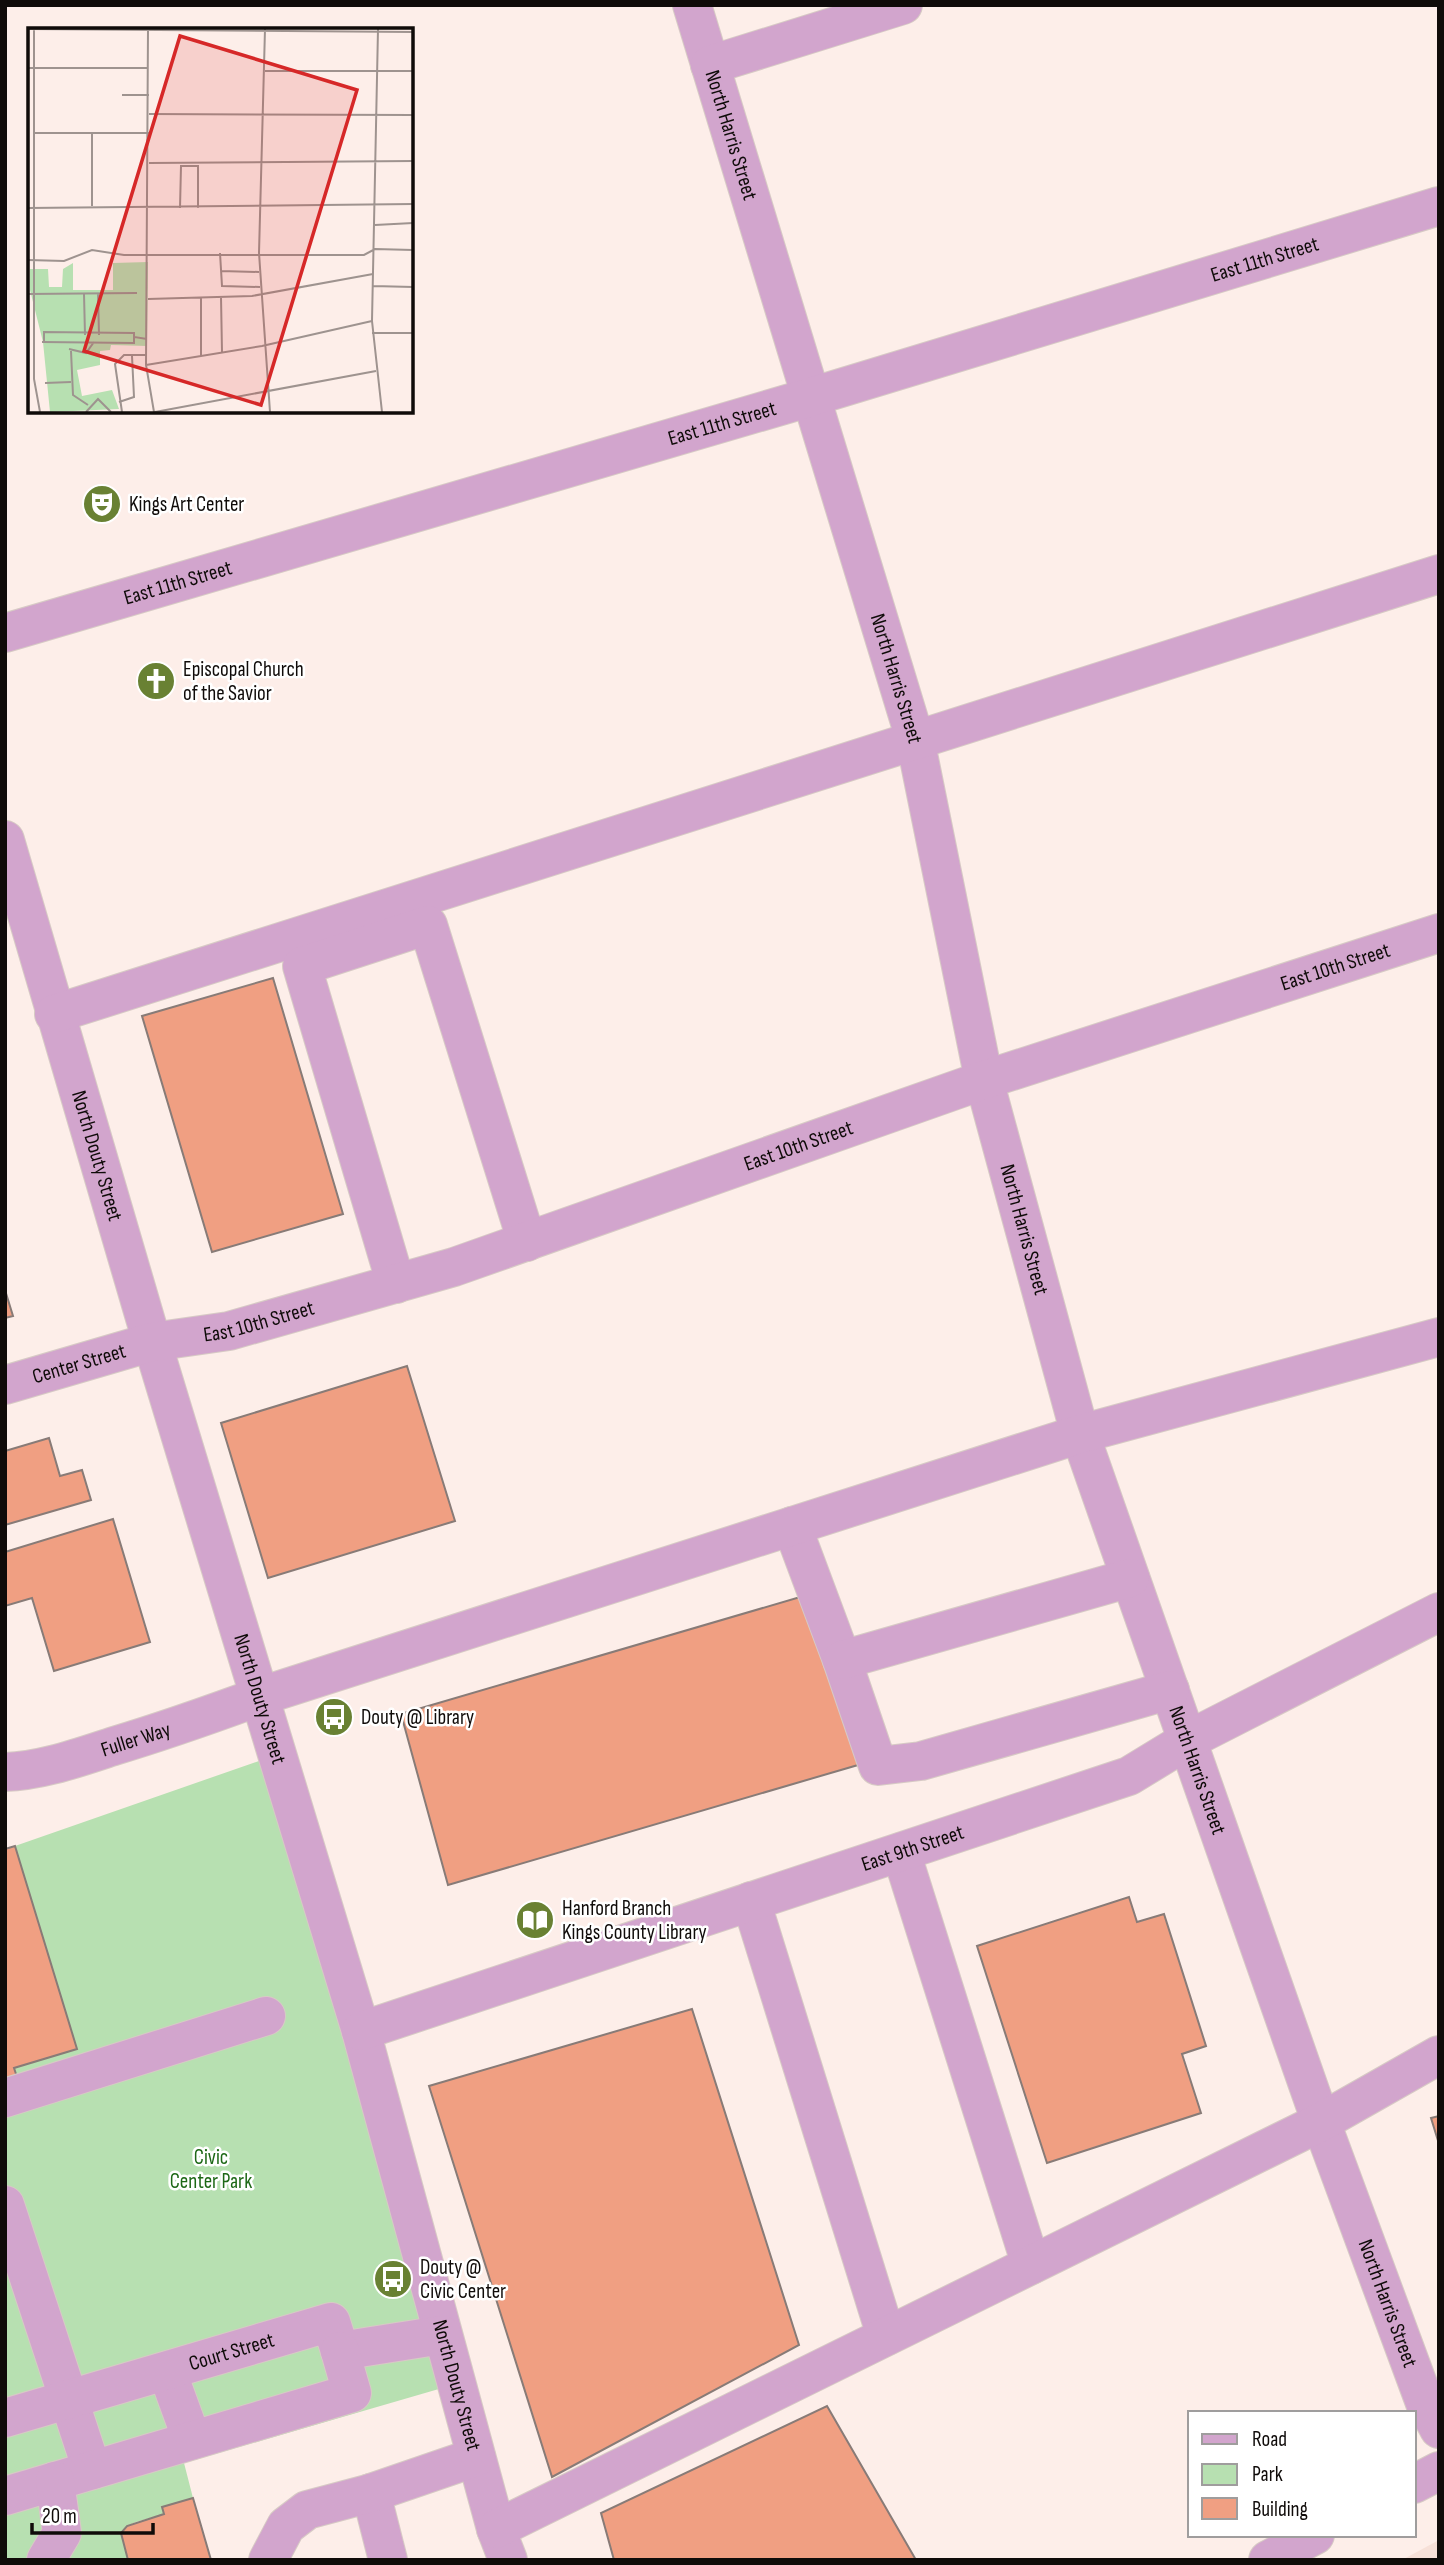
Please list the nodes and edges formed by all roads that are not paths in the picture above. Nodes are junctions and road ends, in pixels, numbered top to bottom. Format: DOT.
graph roads {
  1 [pos="692,5"];
  2 [pos="904,5"];
  3 [pos="710,65"];
  4 [pos="1439,206"];
  5 [pos="811,397"];
  6 [pos="1439,574"];
  7 [pos="5,633"];
  8 [pos="915,740"];
  9 [pos="5,840"];
  10 [pos="1439,933"];
  11 [pos="54,1014"];
  12 [pos="984,1080"];
  13 [pos="527,1242"];
  14 [pos="396,1284"];
  15 [pos="1439,1337"];
  16 [pos="152,1342"];
  17 [pos="5,1385"];
  18 [pos="1080,1434"];
  19 [pos="792,1526"];
  20 [pos="1130,1578"];
  21 [pos="1439,1612"];
  22 [pos="842,1660"];
  23 [pos="1170,1690"];
  24 [pos="261,1696"];
  25 [pos="1188,1740"];
  26 [pos="5,1772"];
  27 [pos="901,1852"];
  28 [pos="751,1901"];
  29 [pos="266,2016"];
  30 [pos="361,2031"];
  31 [pos="1439,2054"];
  32 [pos="5,2098"];
  33 [pos="1321,2122"];
  34 [pos="5,2205"];
  35 [pos="1031,2265"];
  36 [pos="442,2335"];
  37 [pos="886,2336"];
  38 [pos="340,2351"];
  39 [pos="167,2371"];
  40 [pos="69,2399"];
  41 [pos="5,2418"];
  42 [pos="1439,2429"];
  43 [pos="192,2440"];
  44 [pos="477,2457"];
  45 [pos="92,2470"];
  46 [pos="1439,2471"];
  47 [pos="55,2481"];
  48 [pos="1416,2483"];
  49 [pos="371,2493"];
  50 [pos="5,2496"];
  51 [pos="1311,2537"];
  52 [pos="502,2544"];
  53 [pos="46,2560"];
  54 [pos="268,2560"];
  55 [pos="388,2560"];
  56 [pos="1268,2560"];
  1 -- 3 [label="street, North Harris Street"];
  2 -- 3 [label="street"];
  3 -- 5 [label="street, North Harris Street"];
  4 -- 5 [label="street, East 11th Street"];
  5 -- 7 [label="street, East 11th Street"];
  5 -- 8 [label="street, North Harris Street"];
  6 -- 8 [label="street"];
  8 -- 11 [label="street"];
  8 -- 12 [label="street, North Harris Street"];
  9 -- 11 [label="street, North Douty Street"];
  10 -- 12 [label="street, East 10th Street"];
  11 -- 16 [label="street, North Douty Street"];
  12 -- 13 [label="street, East 10th Street"];
  12 -- 18 [label="street, North Harris Street"];
  13 -- 14 [label="street, East 10th Street"];
  13 -- 14 [label="street"];
  14 -- 16 [label="street, East 10th Street"];
  15 -- 18 [label="street, Fuller Way"];
  16 -- 17 [label="street, Center Street"];
  16 -- 24 [label="street, North Douty Street"];
  18 -- 19 [label="street, Fuller Way"];
  18 -- 20 [label="street, North Harris Street"];
  19 -- 22 [label="street"];
  19 -- 24 [label="street, Fuller Way"];
  20 -- 22 [label="street"];
  20 -- 23 [label="street, North Harris Street"];
  21 -- 25 [label="street, East 9th Street"];
  22 -- 23 [label="street"];
  23 -- 25 [label="street, North Harris Street"];
  24 -- 26 [label="street, Fuller Way"];
  24 -- 30 [label="street, North Douty Street"];
  25 -- 27 [label="street, East 9th Street"];
  25 -- 33 [label="street, North Harris Street"];
  27 -- 28 [label="street, East 9th Street"];
  27 -- 35 [label="street"];
  28 -- 30 [label="street, East 9th Street"];
  28 -- 37 [label="street"];
  29 -- 32 [label="street"];
  30 -- 36 [label="street, North Douty Street"];
  31 -- 33 [label="street"];
  33 -- 35 [label="street"];
  33 -- 42 [label="street, North Harris Street"];
  34 -- 40 [label="street"];
  35 -- 37 [label="street"];
  36 -- 38 [label="street"];
  36 -- 44 [label="street, North Douty Street"];
  37 -- 52 [label="street"];
  38 -- 39 [label="street, Court Street"];
  38 -- 43 [label="street"];
  39 -- 40 [label="street, Court Street"];
  39 -- 43 [label="street"];
  40 -- 41 [label="street, Court Street"];
  40 -- 45 [label="street"];
  43 -- 45 [label="street"];
  44 -- 49 [label="street"];
  44 -- 52 [label="street, North Douty Street"];
  45 -- 47 [label="street"];
  46 -- 48 [label="street"];
  47 -- 50 [label="street"];
  47 -- 53 [label="street"];
  49 -- 54 [label="street"];
  49 -- 55 [label="street"];
  51 -- 56 [label="street"];
}
